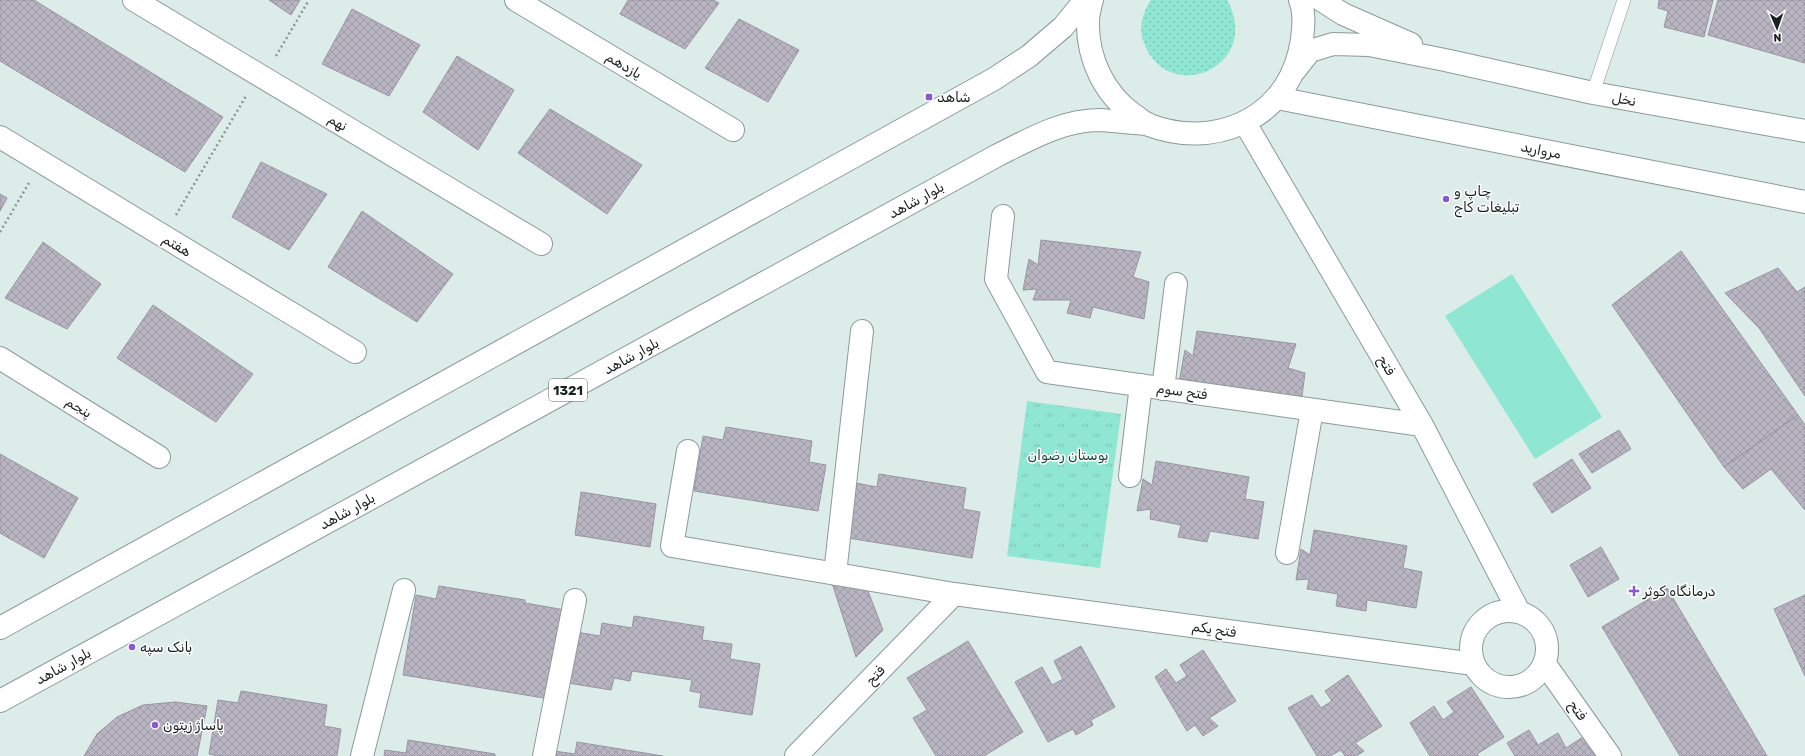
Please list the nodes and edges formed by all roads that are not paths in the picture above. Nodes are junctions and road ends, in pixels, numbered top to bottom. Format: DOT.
graph roads {
  1 [pos="134,0"];
  2 [pos="516,0"];
  3 [pos="1085,0"];
  4 [pos="1092,0"];
  5 [pos="1300,0"];
  6 [pos="1321,0"];
  7 [pos="1624,0"];
  8 [pos="1445,60"];
  9 [pos="1295,70"];
  10 [pos="1593,93"];
  11 [pos="1277,98"];
  12 [pos="1245,123"];
  13 [pos="1148,124"];
  14 [pos="732,130"];
  15 [pos="1805,131"];
  16 [pos="0,137"];
  17 [pos="1805,202"];
  18 [pos="1003,216"];
  19 [pos="541,244"];
  20 [pos="1176,284"];
  21 [pos="862,331"];
  22 [pos="355,352"];
  23 [pos="0,358"];
  24 [pos="1141,385"];
  25 [pos="1163,389"];
  26 [pos="1312,410"];
  27 [pos="1422,425"];
  28 [pos="688,451"];
  29 [pos="159,457"];
  30 [pos="1130,476"];
  31 [pos="1287,553"];
  32 [pos="835,574"];
  33 [pos="404,590"];
  34 [pos="954,594"];
  35 [pos="575,600"];
  36 [pos="1519,612"];
  37 [pos="0,628"];
  38 [pos="1474,664"];
  39 [pos="1545,664"];
  40 [pos="0,701"];
  41 [pos="362,756"];
  42 [pos="544,756"];
  43 [pos="796,756"];
  44 [pos="1610,756"];
  1 -- 19 [label="street, نهم"];
  2 -- 14 [label="street, یازدهم"];
  3 -- 37 [label="street"];
  4 -- 13 [label="street"];
  5 -- 9 [label="street"];
  6 -- 8 [label="street"];
  7 -- 10 [label="lane"];
  8 -- 9 [label="street"];
  8 -- 10 [label="street, نخل"];
  9 -- 11 [label="street"];
  10 -- 15 [label="street, نخل"];
  11 -- 12 [label="street"];
  11 -- 17 [label="street, مروارید"];
  12 -- 13 [label="street"];
  12 -- 27 [label="street, فتح"];
  13 -- 40 [label="street, بلوار شاهد / 1321"];
  16 -- 22 [label="street, هفتم"];
  18 -- 24 [label="street, فتح سوم"];
  20 -- 25 [label="street"];
  21 -- 32 [label="street"];
  23 -- 29 [label="street, پنجم"];
  24 -- 25 [label="street, فتح سوم"];
  24 -- 30 [label="street"];
  25 -- 26 [label="street, فتح سوم"];
  26 -- 27 [label="street, فتح سوم"];
  26 -- 31 [label="street"];
  27 -- 36 [label="street, فتح"];
  28 -- 32 [label="street, فتح یکم"];
  32 -- 34 [label="street, فتح یکم"];
  33 -- 41 [label="street"];
  34 -- 38 [label="street, فتح یکم"];
  34 -- 43 [label="street, فتح"];
  35 -- 42 [label="street"];
  36 -- 38 [label="street"];
  36 -- 39 [label="street"];
  38 -- 39 [label="street"];
  39 -- 44 [label="street, فتح"];
}
